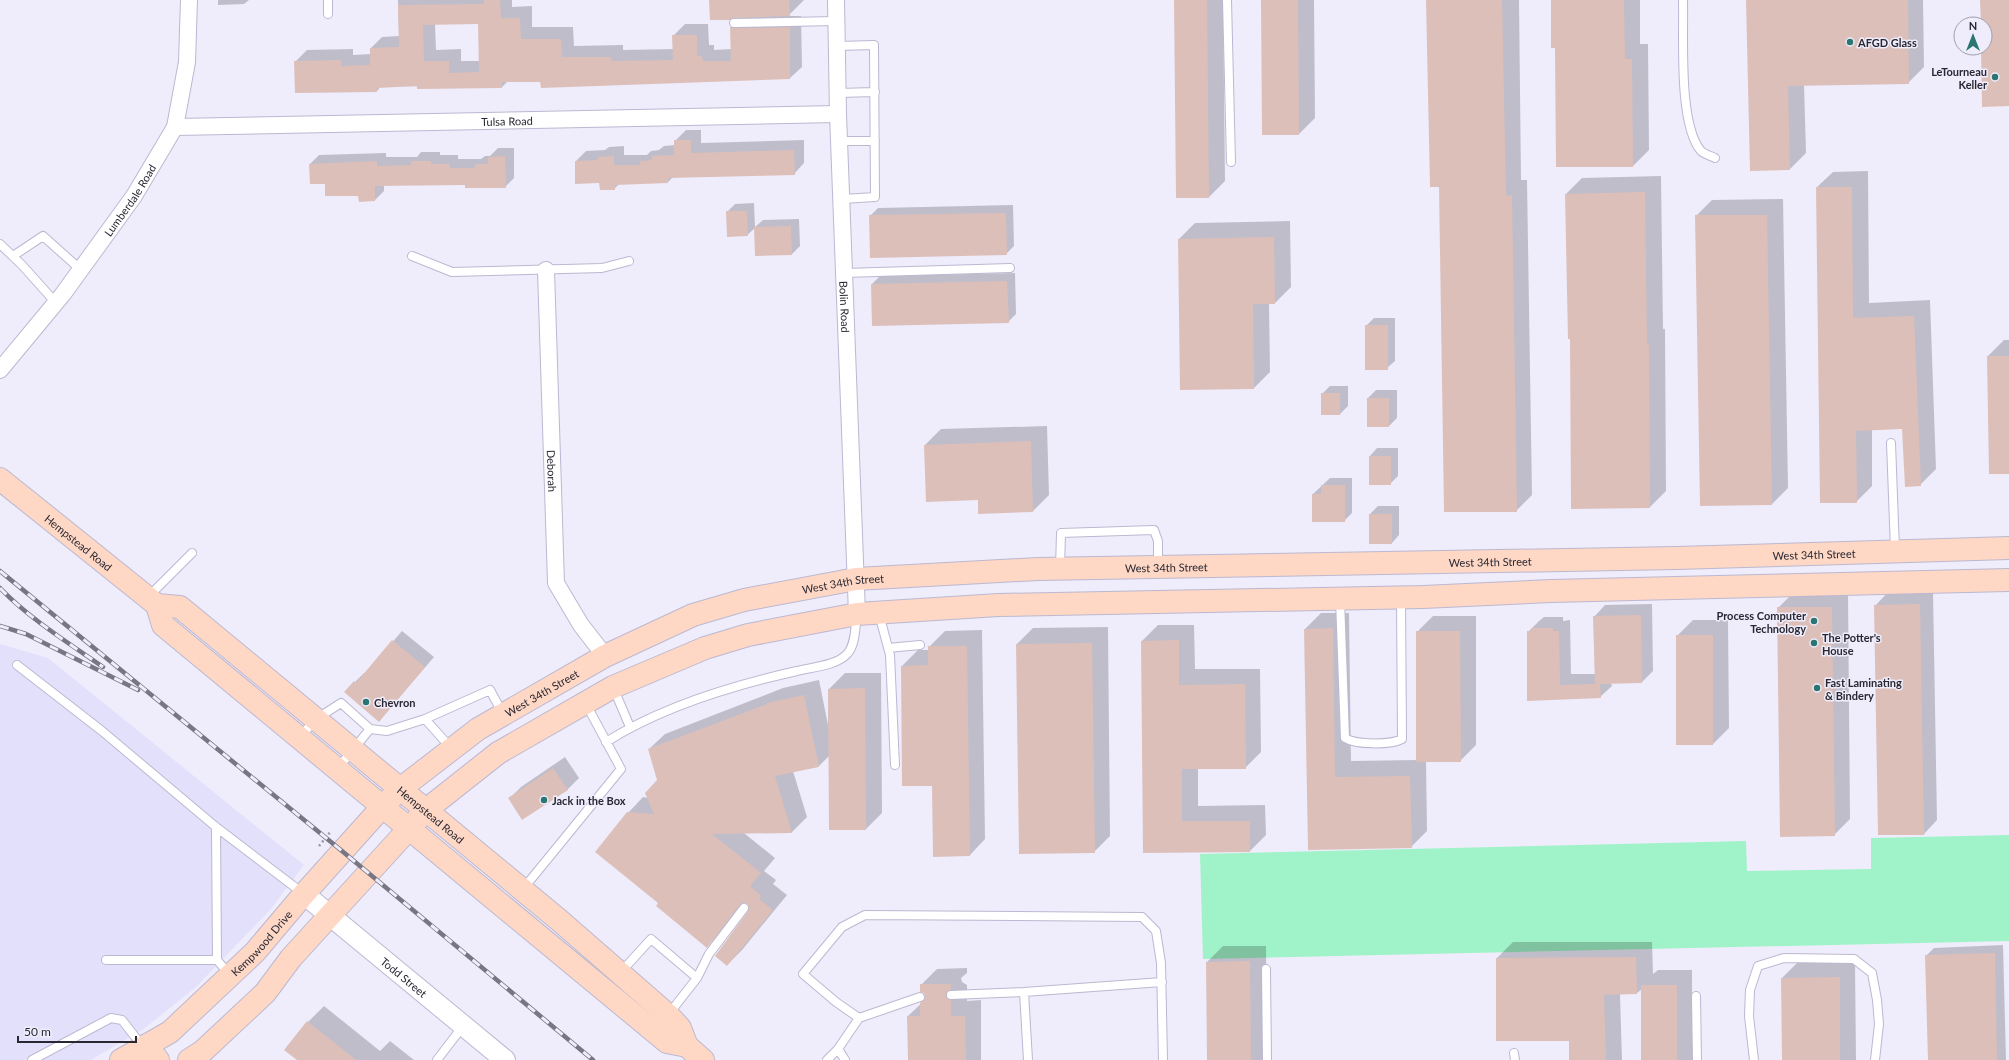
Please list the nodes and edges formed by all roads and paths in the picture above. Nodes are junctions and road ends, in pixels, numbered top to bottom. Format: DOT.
graph roads {
  1 [pos="189,0"];
  2 [pos="328,0"];
  3 [pos="836,0"];
  4 [pos="1227,0"];
  5 [pos="1684,0"];
  6 [pos="328,14"];
  7 [pos="836,21"];
  8 [pos="734,23"];
  9 [pos="837,46"];
  10 [pos="875,92"];
  11 [pos="838,93"];
  12 [pos="838,114"];
  13 [pos="176,127"];
  14 [pos="840,141"];
  15 [pos="875,141"];
  16 [pos="1715,158"];
  17 [pos="1231,162"];
  18 [pos="842,199"];
  19 [pos="0,244"];
  20 [pos="13,256"];
  21 [pos="412,256"];
  22 [pos="629,261"];
  23 [pos="1010,268"];
  24 [pos="80,270"];
  25 [pos="546,270"];
  26 [pos="844,273"];
  27 [pos="56,303"];
  28 [pos="0,370"];
  29 [pos="1891,443"];
  30 [pos="0,479"];
  31 [pos="2009,548"];
  32 [pos="1895,551"];
  33 [pos="192,553"];
  34 [pos="1586,560"];
  35 [pos="1149,567"];
  36 [pos="1060,568"];
  37 [pos="856,579"];
  38 [pos="2009,580"];
  39 [pos="1587,590"];
  40 [pos="1401,597"];
  41 [pos="1340,598"];
  42 [pos="153,601"];
  43 [pos="1139,602"];
  44 [pos="879,613"];
  45 [pos="857,614"];
  46 [pos="920,645"];
  47 [pos="888,648"];
  48 [pos="605,656"];
  49 [pos="17,665"];
  50 [pos="613,687"];
  51 [pos="585,703"];
  52 [pos="504,715"];
  53 [pos="316,719"];
  54 [pos="425,719"];
  55 [pos="630,727"];
  56 [pos="370,729"];
  57 [pos="300,738"];
  58 [pos="606,742"];
  59 [pos="453,749"];
  60 [pos="353,750"];
  61 [pos="895,765"];
  62 [pos="337,768"];
  63 [pos="400,789"];
  64 [pos="383,806"];
  65 [pos="426,810"];
  66 [pos="216,827"];
  67 [pos="410,829"];
  68 [pos="331,831"];
  69 [pos="319,846"];
  70 [pos="522,889"];
  71 [pos="304,894"];
  72 [pos="744,908"];
  73 [pos="330,916"];
  74 [pos="106,960"];
  75 [pos="223,968"];
  76 [pos="1266,969"];
  77 [pos="620,974"];
  78 [pos="697,978"];
  79 [pos="1162,982"];
  80 [pos="1024,992"];
  81 [pos="951,996"];
  82 [pos="1696,996"];
  83 [pos="920,997"];
  84 [pos="668,1015"];
  85 [pos="859,1018"];
  86 [pos="463,1026"];
  87 [pos="687,1046"];
  88 [pos="838,1048"];
  89 [pos="150,1051"];
  90 [pos="442,1058"];
  91 [pos="32,1060"];
  92 [pos="122,1060"];
  93 [pos="189,1060"];
  94 [pos="505,1060"];
  95 [pos="703,1060"];
  96 [pos="827,1060"];
  97 [pos="845,1060"];
  98 [pos="1028,1060"];
  99 [pos="1163,1060"];
  100 [pos="1267,1060"];
  101 [pos="1697,1060"];
  102 [pos="1754,1060"];
  103 [pos="1875,1060"];
  1 -- 13 [label="street, Lumberdale Road"];
  2 -- 6 [label="lane"];
  3 -- 7 [label="street, Bolin Road"];
  4 -- 17 [label="lane"];
  5 -- 16 [label="lane"];
  7 -- 8 [label="lane"];
  7 -- 9 [label="street, Bolin Road"];
  9 -- 10 [label="lane"];
  9 -- 11 [label="street, Bolin Road"];
  10 -- 11 [label="lane"];
  10 -- 15 [label="lane"];
  11 -- 12 [label="street, Bolin Road"];
  12 -- 13 [label="street, Tulsa Road"];
  12 -- 14 [label="street, Bolin Road"];
  13 -- 24 [label="street, Lumberdale Road"];
  14 -- 15 [label="lane"];
  14 -- 18 [label="street, Bolin Road"];
  15 -- 18 [label="lane"];
  18 -- 26 [label="street, Bolin Road"];
  19 -- 20 [label="lane"];
  20 -- 24 [label="lane"];
  20 -- 27 [label="lane"];
  21 -- 25 [label="lane"];
  22 -- 25 [label="lane"];
  23 -- 26 [label="lane"];
  24 -- 27 [label="street, Lumberdale Road"];
  25 -- 48 [label="street, Deborah"];
  26 -- 37 [label="street, Bolin Road"];
  27 -- 28 [label="street, Lumberdale Road"];
  29 -- 32 [label="lane"];
  30 -- 42 [label="main road, Hempstead Road"];
  31 -- 32 [label="main road, West 34th Street"];
  32 -- 34 [label="main road, West 34th Street"];
  33 -- 42 [label="lane"];
  34 -- 35 [label="main road, West 34th Street"];
  34 -- 39 [label="main road"];
  35 -- 36 [label="main road, West 34th Street"];
  35 -- 36 [label="lane"];
  35 -- 43 [label="main road"];
  36 -- 37 [label="main road, West 34th Street"];
  37 -- 45 [label="street, Bolin Road"];
  37 -- 48 [label="main road, West 34th Street"];
  38 -- 39 [label="main road"];
  39 -- 40 [label="main road"];
  40 -- 41 [label="main road"];
  40 -- 41 [label="lane"];
  41 -- 43 [label="main road"];
  42 -- 53 [label="main road, Hempstead Road"];
  42 -- 57 [label="main road, Hempstead Road"];
  43 -- 44 [label="main road"];
  44 -- 45 [label="main road"];
  44 -- 47 [label="lane"];
  45 -- 50 [label="main road"];
  45 -- 55 [label="lane"];
  46 -- 47 [label="lane"];
  47 -- 61 [label="lane"];
  48 -- 52 [label="main road, West 34th Street"];
  49 -- 66 [label="lane"];
  50 -- 51 [label="main road"];
  50 -- 55 [label="lane"];
  51 -- 58 [label="lane"];
  51 -- 65 [label="main road"];
  52 -- 54 [label="lane"];
  52 -- 59 [label="main road, West 34th Street"];
  53 -- 56 [label="lane"];
  53 -- 57 [label="lane"];
  53 -- 60 [label="main road, Hempstead Road"];
  54 -- 56 [label="lane"];
  54 -- 59 [label="lane"];
  55 -- 58 [label="lane"];
  56 -- 60 [label="lane"];
  57 -- 62 [label="main road, Hempstead Road"];
  58 -- 70 [label="lane"];
  59 -- 63 [label="main road, West 34th Street"];
  60 -- 62 [label="lane"];
  60 -- 63 [label="main road, Hempstead Road"];
  62 -- 64 [label="main road, Hempstead Road"];
  63 -- 64 [label="main road, West 34th Street"];
  63 -- 65 [label="main road, Hempstead Road"];
  64 -- 67 [label="main road, Hempstead Road"];
  64 -- 71 [label="main road, Kempwood Drive"];
  65 -- 67 [label="main road"];
  65 -- 70 [label="main road, Hempstead Road"];
  66 -- 71 [label="lane"];
  66 -- 75 [label="lane"];
  67 -- 73 [label="main road"];
  67 -- 87 [label="main road, Hempstead Road"];
  68 -- 69 [label="path"];
  70 -- 77 [label="main road, Hempstead Road"];
  71 -- 73 [label="street, Todd Street"];
  71 -- 75 [label="main road, Kempwood Drive"];
  72 -- 78 [label="lane"];
  73 -- 86 [label="street, Todd Street"];
  73 -- 93 [label="main road"];
  74 -- 75 [label="lane"];
  75 -- 89 [label="main road, Kempwood Drive"];
  76 -- 100 [label="lane"];
  77 -- 78 [label="lane"];
  77 -- 84 [label="main road, Hempstead Road"];
  78 -- 84 [label="lane"];
  79 -- 80 [label="lane"];
  79 -- 85 [label="lane"];
  79 -- 99 [label="lane"];
  80 -- 81 [label="lane"];
  80 -- 98 [label="lane"];
  82 -- 101 [label="lane"];
  83 -- 85 [label="lane"];
  84 -- 87 [label="main road, Hempstead Road"];
  85 -- 88 [label="lane"];
  86 -- 90 [label="lane"];
  86 -- 94 [label="street, Todd Street"];
  87 -- 95 [label="main road, Hempstead Road"];
  88 -- 96 [label="lane"];
  88 -- 97 [label="lane"];
  89 -- 91 [label="lane"];
  89 -- 92 [label="main road, Kempwood Drive"];
  102 -- 103 [label="lane"];
}
